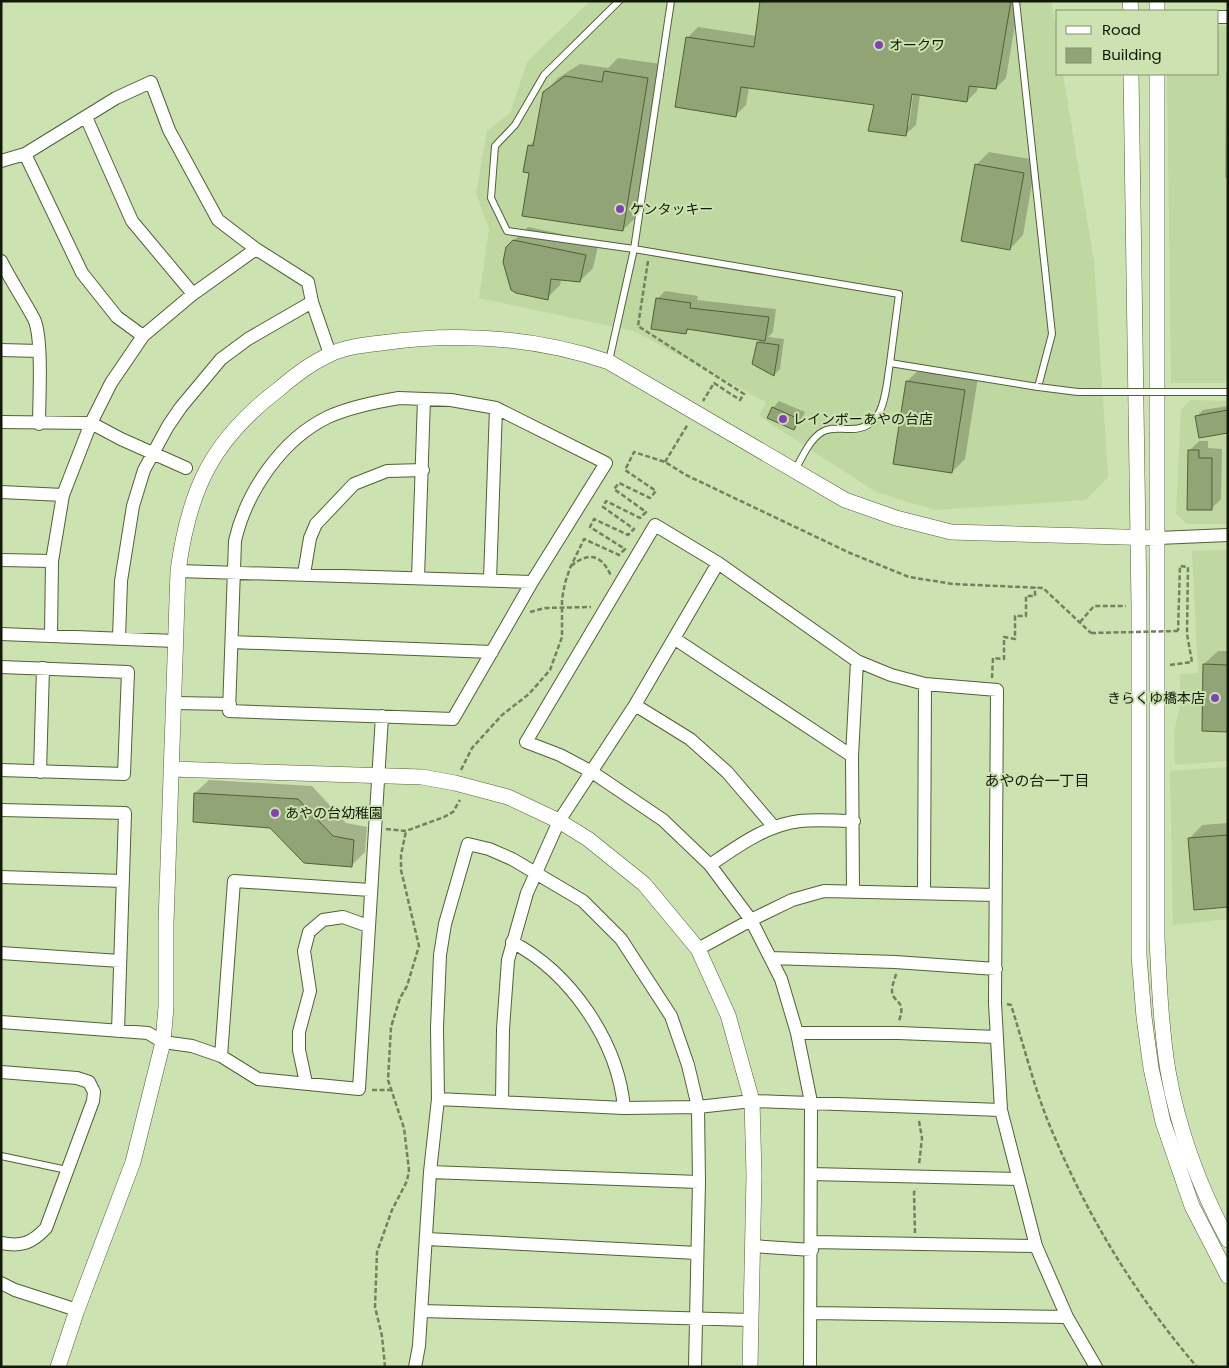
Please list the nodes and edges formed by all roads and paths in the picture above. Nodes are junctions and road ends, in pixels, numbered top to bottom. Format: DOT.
graph roads {
  1 [pos="619,1"];
  2 [pos="670,1"];
  3 [pos="1016,1"];
  4 [pos="1131,75"];
  5 [pos="1157,75"];
  6 [pos="86,117"];
  7 [pos="25,154"];
  8 [pos="1,160"];
  9 [pos="256,248"];
  10 [pos="634,249"];
  11 [pos="649,252"];
  12 [pos="1,262"];
  13 [pos="193,294"];
  14 [pos="312,302"];
  15 [pos="142,336"];
  16 [pos="1,350"];
  17 [pos="39,351"];
  18 [pos="330,354"];
  19 [pos="609,362"];
  20 [pos="890,363"];
  21 [pos="1038,387"];
  22 [pos="1228,392"];
  23 [pos="424,398"];
  24 [pos="699,407"];
  25 [pos="496,408"];
  26 [pos="1,422"];
  27 [pos="90,423"];
  28 [pos="689,423"];
  29 [pos="40,424"];
  30 [pos="154,454"];
  31 [pos="665,462"];
  32 [pos="186,468"];
  33 [pos="423,470"];
  34 [pos="795,470"];
  35 [pos="1,492"];
  36 [pos="63,495"];
  37 [pos="1228,535"];
  38 [pos="1158,538"];
  39 [pos="1136,539"];
  40 [pos="1,560"];
  41 [pos="52,561"];
  42 [pos="718,563"];
  43 [pos="570,568"];
  44 [pos="178,571"];
  45 [pos="304,574"];
  46 [pos="233,575"];
  47 [pos="418,578"];
  48 [pos="490,580"];
  49 [pos="532,582"];
  50 [pos="608,584"];
  51 [pos="1035,587"];
  52 [pos="599,606"];
  53 [pos="1138,606"];
  54 [pos="527,614"];
  55 [pos="1080,622"];
  56 [pos="1091,633"];
  57 [pos="1,634"];
  58 [pos="51,636"];
  59 [pos="119,638"];
  60 [pos="675,639"];
  61 [pos="175,641"];
  62 [pos="232,642"];
  63 [pos="492,652"];
  64 [pos="857,661"];
  65 [pos="1158,665"];
  66 [pos="1,667"];
  67 [pos="43,668"];
  68 [pos="925,684"];
  69 [pos="991,689"];
  70 [pos="175,703"];
  71 [pos="230,704"];
  72 [pos="635,705"];
  73 [pos="382,716"];
  74 [pos="852,756"];
  75 [pos="171,769"];
  76 [pos="1,770"];
  77 [pos="40,772"];
  78 [pos="592,772"];
  79 [pos="380,775"];
  80 [pos="465,786"];
  81 [pos="1,810"];
  82 [pos="559,821"];
  83 [pos="854,821"];
  84 [pos="774,827"];
  85 [pos="375,828"];
  86 [pos="406,831"];
  87 [pos="710,865"];
  88 [pos="535,872"];
  89 [pos="1,877"];
  90 [pos="122,881"];
  91 [pos="370,890"];
  92 [pos="854,891"];
  93 [pos="924,893"];
  94 [pos="995,895"];
  95 [pos="751,920"];
  96 [pos="368,926"];
  97 [pos="512,942"];
  98 [pos="698,949"];
  99 [pos="1,953"];
  100 [pos="771,958"];
  101 [pos="120,961"];
  102 [pos="895,962"];
  103 [pos="996,969"];
  104 [pos="995,1003"];
  105 [pos="1,1022"];
  106 [pos="118,1031"];
  107 [pos="797,1033"];
  108 [pos="899,1033"];
  109 [pos="996,1037"];
  110 [pos="162,1042"];
  111 [pos="221,1056"];
  112 [pos="1,1072"];
  113 [pos="306,1083"];
  114 [pos="359,1089"];
  115 [pos="391,1090"];
  116 [pos="438,1099"];
  117 [pos="502,1101"];
  118 [pos="752,1101"];
  119 [pos="811,1102"];
  120 [pos="698,1107"];
  121 [pos="624,1108"];
  122 [pos="1001,1110"];
  123 [pos="1,1156"];
  124 [pos="67,1170"];
  125 [pos="430,1172"];
  126 [pos="811,1174"];
  127 [pos="1018,1179"];
  128 [pos="699,1182"];
  129 [pos="427,1239"];
  130 [pos="1228,1240"];
  131 [pos="1,1243"];
  132 [pos="752,1246"];
  133 [pos="812,1246"];
  134 [pos="1036,1246"];
  135 [pos="697,1253"];
  136 [pos="1228,1276"];
  137 [pos="1,1283"];
  138 [pos="77,1310"];
  139 [pos="422,1311"];
  140 [pos="812,1313"];
  141 [pos="1068,1317"];
  142 [pos="697,1320"];
  143 [pos="751,1320"];
  144 [pos="58,1367"];
  145 [pos="385,1367"];
  146 [pos="414,1367"];
  147 [pos="696,1367"];
  148 [pos="750,1367"];
  149 [pos="810,1367"];
  150 [pos="1096,1367"];
  151 [pos="1197,1367"];
  1 -- 10 [label="lane"];
  2 -- 10 [label="lane"];
  3 -- 21 [label="lane"];
  4 -- 39 [label="street"];
  5 -- 38 [label="street"];
  6 -- 7 [label="street"];
  6 -- 9 [label="street"];
  6 -- 13 [label="street"];
  7 -- 8 [label="street"];
  7 -- 15 [label="street"];
  9 -- 13 [label="street"];
  9 -- 14 [label="street"];
  10 -- 11 [label="lane"];
  10 -- 19 [label="lane"];
  11 -- 20 [label="lane"];
  11 -- 24 [label="path"];
  12 -- 17 [label="street"];
  13 -- 15 [label="street"];
  14 -- 18 [label="street"];
  14 -- 30 [label="street"];
  15 -- 27 [label="street"];
  16 -- 17 [label="street"];
  17 -- 29 [label="street"];
  18 -- 19 [label="street"];
  18 -- 44 [label="street"];
  19 -- 34 [label="street"];
  20 -- 21 [label="lane"];
  20 -- 34 [label="lane"];
  21 -- 22 [label="lane, bridge"];
  23 -- 25 [label="street"];
  23 -- 33 [label="street"];
  23 -- 46 [label="street"];
  25 -- 48 [label="street"];
  25 -- 49 [label="street"];
  26 -- 29 [label="street"];
  27 -- 29 [label="street"];
  27 -- 30 [label="street"];
  27 -- 36 [label="street"];
  28 -- 31 [label="path"];
  30 -- 32 [label="street"];
  30 -- 59 [label="street"];
  33 -- 45 [label="street"];
  33 -- 47 [label="street"];
  34 -- 39 [label="street"];
  35 -- 36 [label="street"];
  36 -- 41 [label="street"];
  37 -- 38 [label="street"];
  38 -- 39 [label="street"];
  38 -- 65 [label="street"];
  39 -- 53 [label="street"];
  40 -- 41 [label="street"];
  41 -- 58 [label="street"];
  42 -- 60 [label="street"];
  42 -- 64 [label="street"];
  42 -- 78 [label="street"];
  43 -- 50 [label="path"];
  44 -- 46 [label="street"];
  44 -- 61 [label="street"];
  45 -- 46 [label="street"];
  45 -- 47 [label="street"];
  46 -- 62 [label="street"];
  47 -- 48 [label="street"];
  48 -- 49 [label="street"];
  49 -- 63 [label="street"];
  51 -- 69 [label="path"];
  52 -- 54 [label="path"];
  53 -- 55 [label="path"];
  53 -- 136 [label="street"];
  56 -- 65 [label="path, bridge"];
  57 -- 58 [label="street"];
  58 -- 59 [label="street"];
  59 -- 61 [label="street"];
  60 -- 72 [label="street"];
  60 -- 74 [label="street"];
  61 -- 70 [label="street"];
  62 -- 63 [label="street"];
  62 -- 71 [label="street"];
  63 -- 73 [label="street"];
  64 -- 68 [label="street"];
  64 -- 74 [label="street"];
  65 -- 130 [label="street"];
  66 -- 67 [label="street"];
  67 -- 77 [label="street"];
  67 -- 77 [label="street"];
  68 -- 69 [label="street"];
  68 -- 93 [label="street"];
  69 -- 94 [label="street"];
  70 -- 71 [label="street"];
  70 -- 75 [label="street"];
  71 -- 73 [label="street"];
  72 -- 78 [label="street"];
  72 -- 84 [label="street"];
  73 -- 79 [label="street"];
  74 -- 83 [label="street"];
  75 -- 79 [label="street"];
  75 -- 110 [label="street"];
  76 -- 77 [label="street"];
  78 -- 82 [label="street"];
  78 -- 87 [label="street"];
  79 -- 80 [label="street"];
  79 -- 85 [label="street"];
  80 -- 82 [label="street"];
  80 -- 86 [label="path"];
  81 -- 90 [label="street"];
  82 -- 88 [label="street"];
  82 -- 98 [label="street"];
  83 -- 84 [label="street"];
  83 -- 92 [label="street"];
  84 -- 87 [label="street"];
  85 -- 86 [label="path"];
  85 -- 91 [label="street"];
  86 -- 115 [label="path"];
  87 -- 95 [label="street"];
  88 -- 97 [label="street"];
  88 -- 116 [label="street"];
  88 -- 120 [label="street"];
  89 -- 90 [label="street"];
  90 -- 101 [label="street"];
  91 -- 96 [label="street"];
  91 -- 111 [label="street"];
  92 -- 93 [label="street"];
  92 -- 95 [label="street"];
  93 -- 94 [label="street"];
  94 -- 103 [label="street"];
  95 -- 98 [label="street"];
  95 -- 100 [label="street"];
  96 -- 113 [label="street"];
  96 -- 114 [label="street"];
  97 -- 117 [label="street"];
  97 -- 121 [label="street"];
  98 -- 118 [label="street"];
  99 -- 101 [label="street"];
  100 -- 102 [label="street"];
  100 -- 107 [label="street"];
  101 -- 106 [label="street"];
  102 -- 103 [label="street"];
  102 -- 108 [label="path"];
  103 -- 104 [label="street"];
  104 -- 109 [label="street"];
  104 -- 151 [label="path"];
  105 -- 106 [label="street"];
  106 -- 110 [label="street"];
  107 -- 108 [label="street"];
  107 -- 119 [label="street"];
  108 -- 109 [label="street"];
  109 -- 122 [label="street"];
  110 -- 111 [label="street"];
  110 -- 138 [label="street"];
  111 -- 113 [label="street"];
  112 -- 124 [label="street"];
  113 -- 114 [label="street"];
  114 -- 115 [label="path"];
  115 -- 145 [label="path"];
  116 -- 117 [label="street"];
  116 -- 125 [label="street"];
  117 -- 121 [label="street"];
  118 -- 119 [label="street"];
  118 -- 120 [label="street"];
  118 -- 132 [label="street"];
  119 -- 122 [label="street"];
  119 -- 126 [label="street"];
  120 -- 121 [label="street"];
  120 -- 128 [label="street"];
  122 -- 127 [label="street"];
  123 -- 124 [label="lane"];
  124 -- 131 [label="street"];
  125 -- 128 [label="street"];
  125 -- 129 [label="street"];
  126 -- 127 [label="street"];
  126 -- 133 [label="street"];
  127 -- 134 [label="street"];
  128 -- 135 [label="street"];
  129 -- 135 [label="street"];
  129 -- 139 [label="street"];
  132 -- 133 [label="street"];
  132 -- 143 [label="street"];
  133 -- 134 [label="street"];
  133 -- 140 [label="street"];
  134 -- 141 [label="street"];
  135 -- 142 [label="street"];
  137 -- 138 [label="street"];
  138 -- 144 [label="street"];
  139 -- 142 [label="street"];
  139 -- 146 [label="street"];
  140 -- 141 [label="street"];
  140 -- 149 [label="street"];
  141 -- 150 [label="street"];
  142 -- 143 [label="street"];
  142 -- 147 [label="street"];
  143 -- 148 [label="street"];
}
